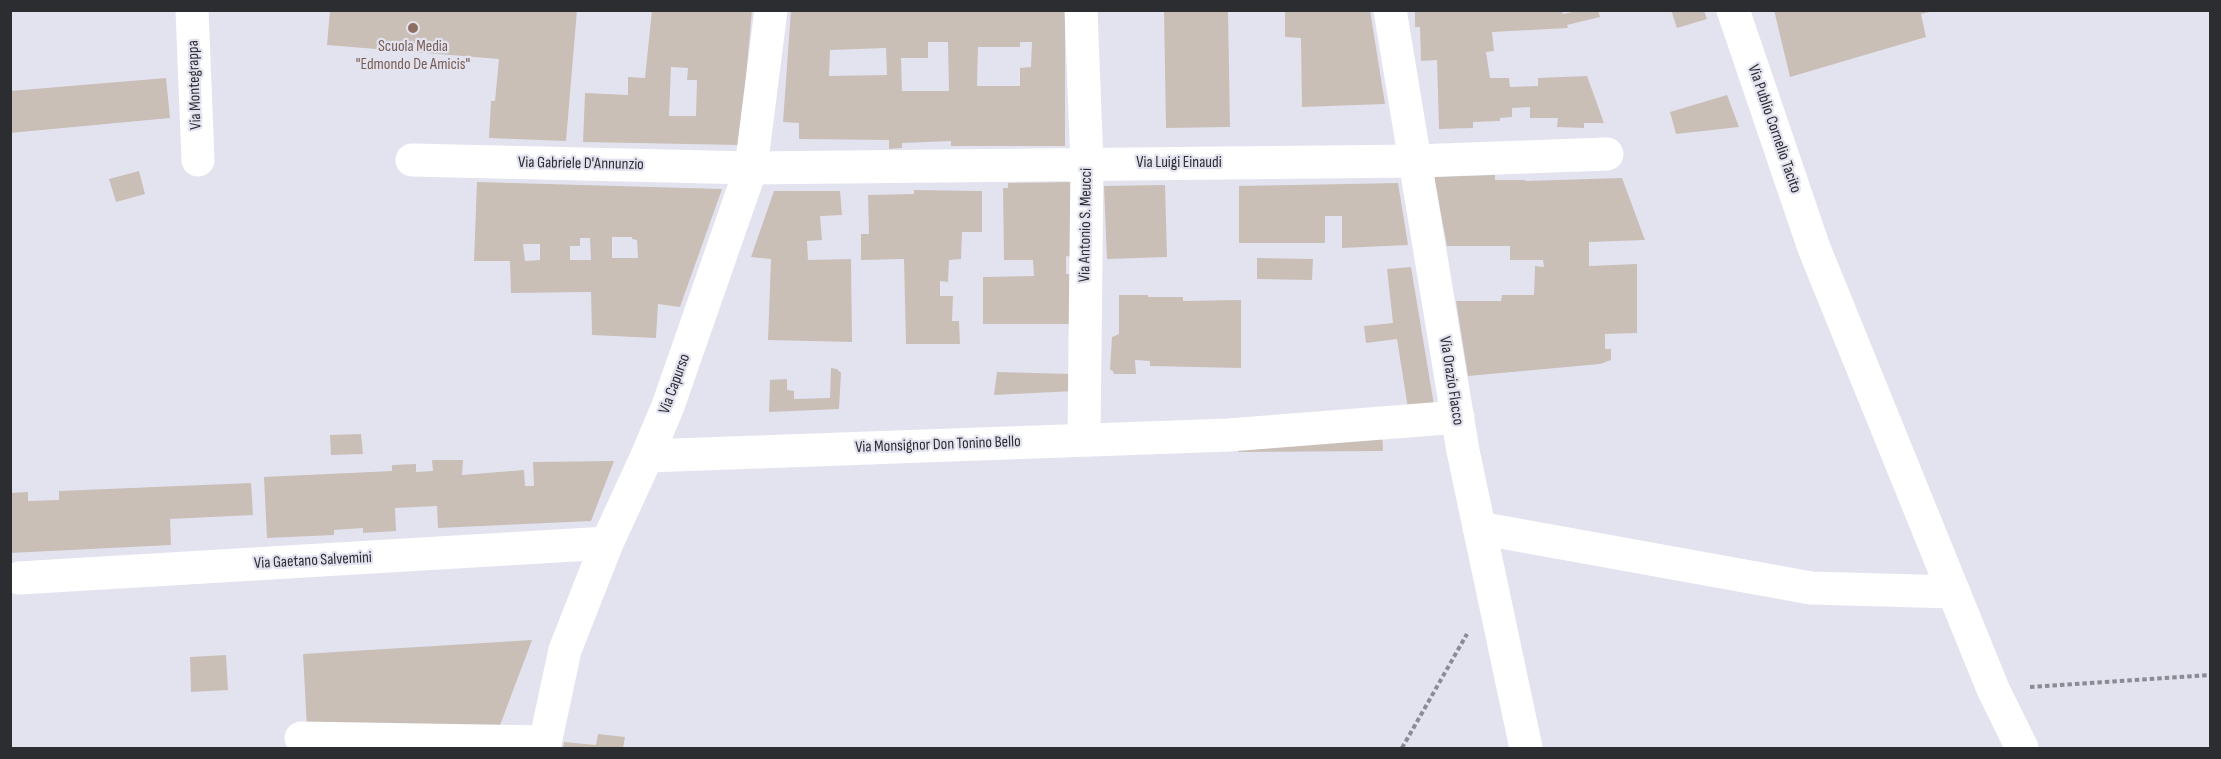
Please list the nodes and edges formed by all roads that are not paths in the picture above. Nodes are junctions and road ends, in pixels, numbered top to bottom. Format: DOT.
graph roads {
  1 [pos="192,10"];
  2 [pos="771,10"];
  3 [pos="1081,10"];
  4 [pos="1390,10"];
  5 [pos="1733,10"];
  6 [pos="1607,154"];
  7 [pos="198,160"];
  8 [pos="412,160"];
  9 [pos="1415,161"];
  10 [pos="1087,164"];
  11 [pos="751,168"];
  12 [pos="1458,417"];
  13 [pos="1084,440"];
  14 [pos="647,456"];
  15 [pos="1479,528"];
  16 [pos="607,543"];
  17 [pos="19,578"];
  18 [pos="1954,592"];
  19 [pos="301,738"];
  20 [pos="544,745"];
  21 [pos="1526,748"];
  22 [pos="2022,748"];
  1 -- 7 [label="street, Via Montegrappa"];
  2 -- 11 [label="street, Via Capurso"];
  3 -- 10 [label="street, Via Antonio S. Meucci"];
  4 -- 9 [label="street, Via Orazio Flacco"];
  5 -- 18 [label="street, Via Publio Cornelio Tacito"];
  6 -- 9 [label="street, Via Luigi Einaudi"];
  8 -- 11 [label="street, Via Gabriele D'Annunzio"];
  9 -- 10 [label="street, Via Luigi Einaudi"];
  9 -- 12 [label="street, Via Orazio Flacco"];
  10 -- 11 [label="street, Via Luigi Einaudi"];
  10 -- 13 [label="street, Via Antonio S. Meucci"];
  11 -- 14 [label="street, Via Capurso"];
  12 -- 13 [label="street, Via Monsignor Don Tonino Bello"];
  12 -- 15 [label="street, Via Orazio Flacco"];
  13 -- 14 [label="street, Via Monsignor Don Tonino Bello"];
  14 -- 16 [label="street, Via Capurso"];
  15 -- 18 [label="street"];
  15 -- 21 [label="street, Via Orazio Flacco"];
  16 -- 17 [label="street, Via Gaetano Salvemini"];
  16 -- 20 [label="street, Via Capurso"];
  18 -- 22 [label="street, Via Publio Cornelio Tacito"];
  19 -- 20 [label="street"];
}
